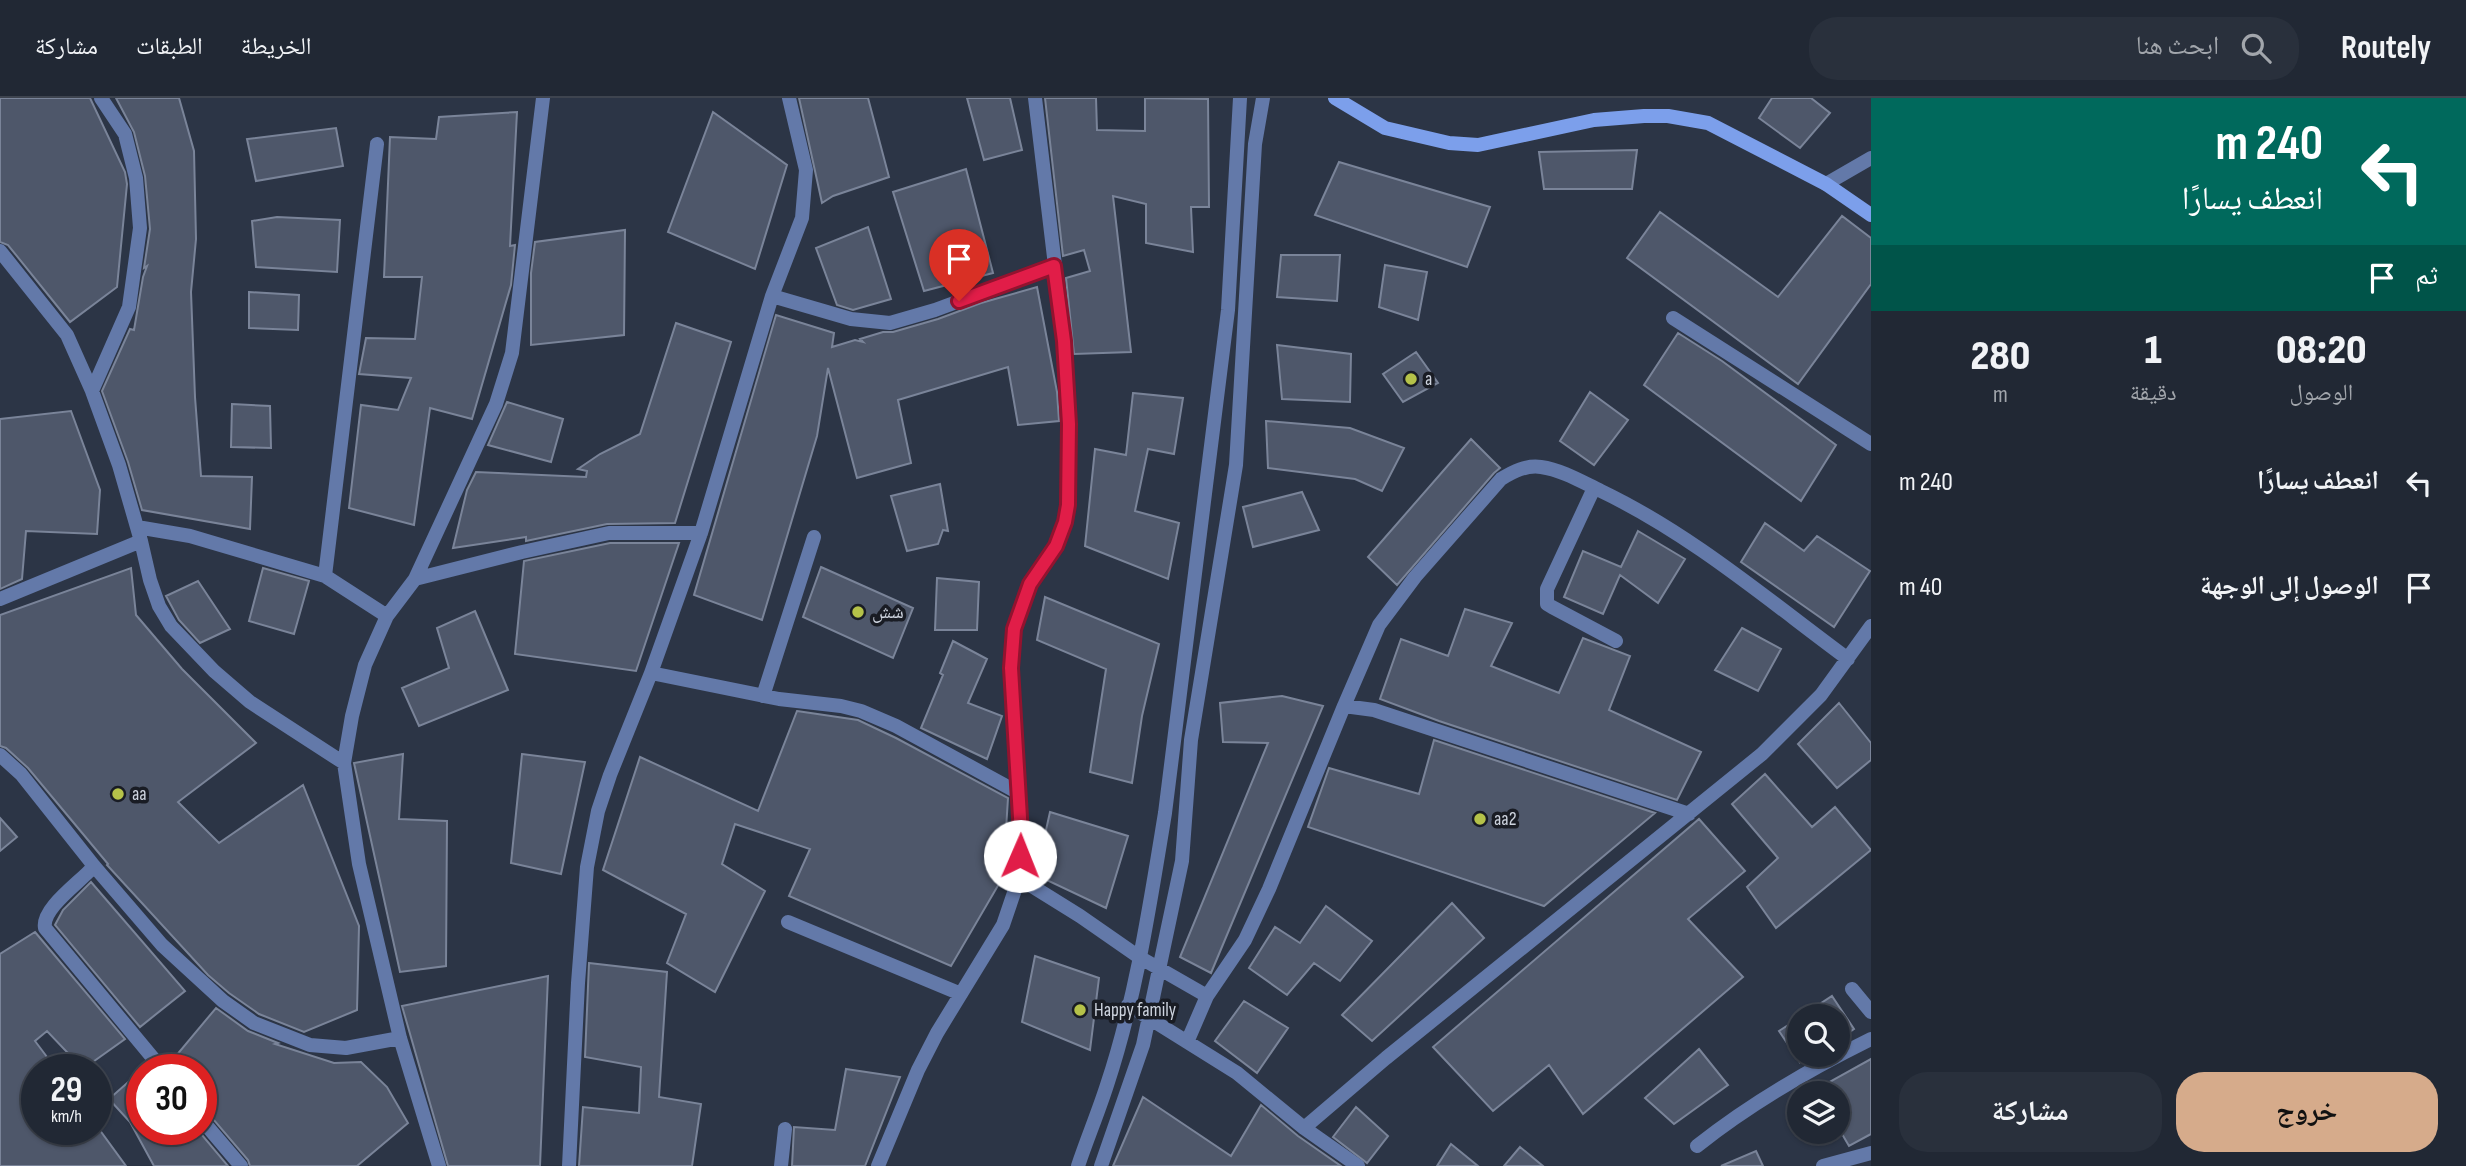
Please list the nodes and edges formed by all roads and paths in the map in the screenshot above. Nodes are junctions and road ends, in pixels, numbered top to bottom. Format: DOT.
graph roads {
  1 [pos="101,98"];
  2 [pos="543,98"];
  3 [pos="789,98"];
  4 [pos="1035,98"];
  5 [pos="1240,98"];
  6 [pos="1263,98"];
  7 [pos="1335,98"];
  8 [pos="377,144"];
  9 [pos="1871,158"];
  10 [pos="1826,184"];
  11 [pos="1871,215"];
  12 [pos="0,251"];
  13 [pos="1054,266"];
  14 [pos="772,296"];
  15 [pos="1673,318"];
  16 [pos="92,391"];
  17 [pos="1871,444"];
  18 [pos="1594,488"];
  19 [pos="701,533"];
  20 [pos="139,534"];
  21 [pos="814,537"];
  22 [pos="325,576"];
  23 [pos="415,579"];
  24 [pos="0,599"];
  25 [pos="387,616"];
  26 [pos="1869,636"];
  27 [pos="1616,641"];
  28 [pos="1849,659"];
  29 [pos="652,673"];
  30 [pos="763,696"];
  31 [pos="1344,706"];
  32 [pos="0,755"];
  33 [pos="344,763"];
  34 [pos="1019,793"];
  35 [pos="1689,814"];
  36 [pos="94,866"];
  37 [pos="1019,877"];
  38 [pos="788,922"];
  39 [pos="1139,957"];
  40 [pos="1160,969"];
  41 [pos="1852,989"];
  42 [pos="961,994"];
  43 [pos="1207,996"];
  44 [pos="1128,1005"];
  45 [pos="1871,1012"];
  46 [pos="1149,1016"];
  47 [pos="400,1038"];
  48 [pos="1871,1039"];
  49 [pos="1188,1040"];
  50 [pos="150,1054"];
  51 [pos="1304,1128"];
  52 [pos="785,1129"];
  53 [pos="217,1138"];
  54 [pos="1087,1140"];
  55 [pos="1697,1146"];
  56 [pos="1107,1150"];
  57 [pos="1871,1153"];
  58 [pos="241,1166"];
  59 [pos="439,1166"];
  60 [pos="569,1166"];
  61 [pos="781,1166"];
  62 [pos="878,1166"];
  63 [pos="1078,1166"];
  64 [pos="1101,1166"];
  65 [pos="1358,1166"];
  66 [pos="1823,1166"];
  1 -- 16 [label="street"];
  2 -- 23 [label="street"];
  3 -- 14 [label="street"];
  4 -- 13 [label="street"];
  5 -- 39 [label="street"];
  6 -- 40 [label="street"];
  7 -- 10 [label="street"];
  8 -- 22 [label="street"];
  9 -- 10 [label="street"];
  10 -- 11 [label="street"];
  12 -- 16 [label="street"];
  13 -- 14 [label="street"];
  13 -- 34 [label="street"];
  14 -- 19 [label="street"];
  15 -- 17 [label="street"];
  16 -- 20 [label="street"];
  18 -- 27 [label="street"];
  18 -- 28 [label="street"];
  18 -- 31 [label="street"];
  19 -- 23 [label="street"];
  19 -- 29 [label="street"];
  20 -- 22 [label="street"];
  20 -- 24 [label="street"];
  20 -- 33 [label="street"];
  21 -- 30 [label="street"];
  22 -- 25 [label="street"];
  23 -- 25 [label="street"];
  25 -- 33 [label="street"];
  26 -- 28 [label="street"];
  28 -- 35 [label="street"];
  29 -- 30 [label="street"];
  29 -- 60 [label="street"];
  30 -- 34 [label="street"];
  31 -- 35 [label="street"];
  31 -- 43 [label="street"];
  32 -- 36 [label="street"];
  33 -- 47 [label="street"];
  34 -- 37 [label="street"];
  35 -- 51 [label="street"];
  36 -- 47 [label="street"];
  36 -- 50 [label="street"];
  37 -- 39 [label="street"];
  37 -- 42 [label="street"];
  38 -- 42 [label="street"];
  39 -- 40 [label="street"];
  39 -- 44 [label="street"];
  40 -- 43 [label="street"];
  40 -- 46 [label="street"];
  41 -- 45 [label="street"];
  42 -- 62 [label="street"];
  43 -- 49 [label="street"];
  44 -- 46 [label="street"];
  44 -- 54 [label="street"];
  46 -- 49 [label="street"];
  46 -- 56 [label="street"];
  47 -- 59 [label="street"];
  48 -- 55 [label="street"];
  49 -- 51 [label="street"];
  51 -- 65 [label="street"];
  52 -- 61 [label="street"];
  53 -- 58 [label="street"];
  54 -- 56 [label="street"];
  54 -- 63 [label="street"];
  56 -- 64 [label="street"];
  57 -- 66 [label="street"];
}
